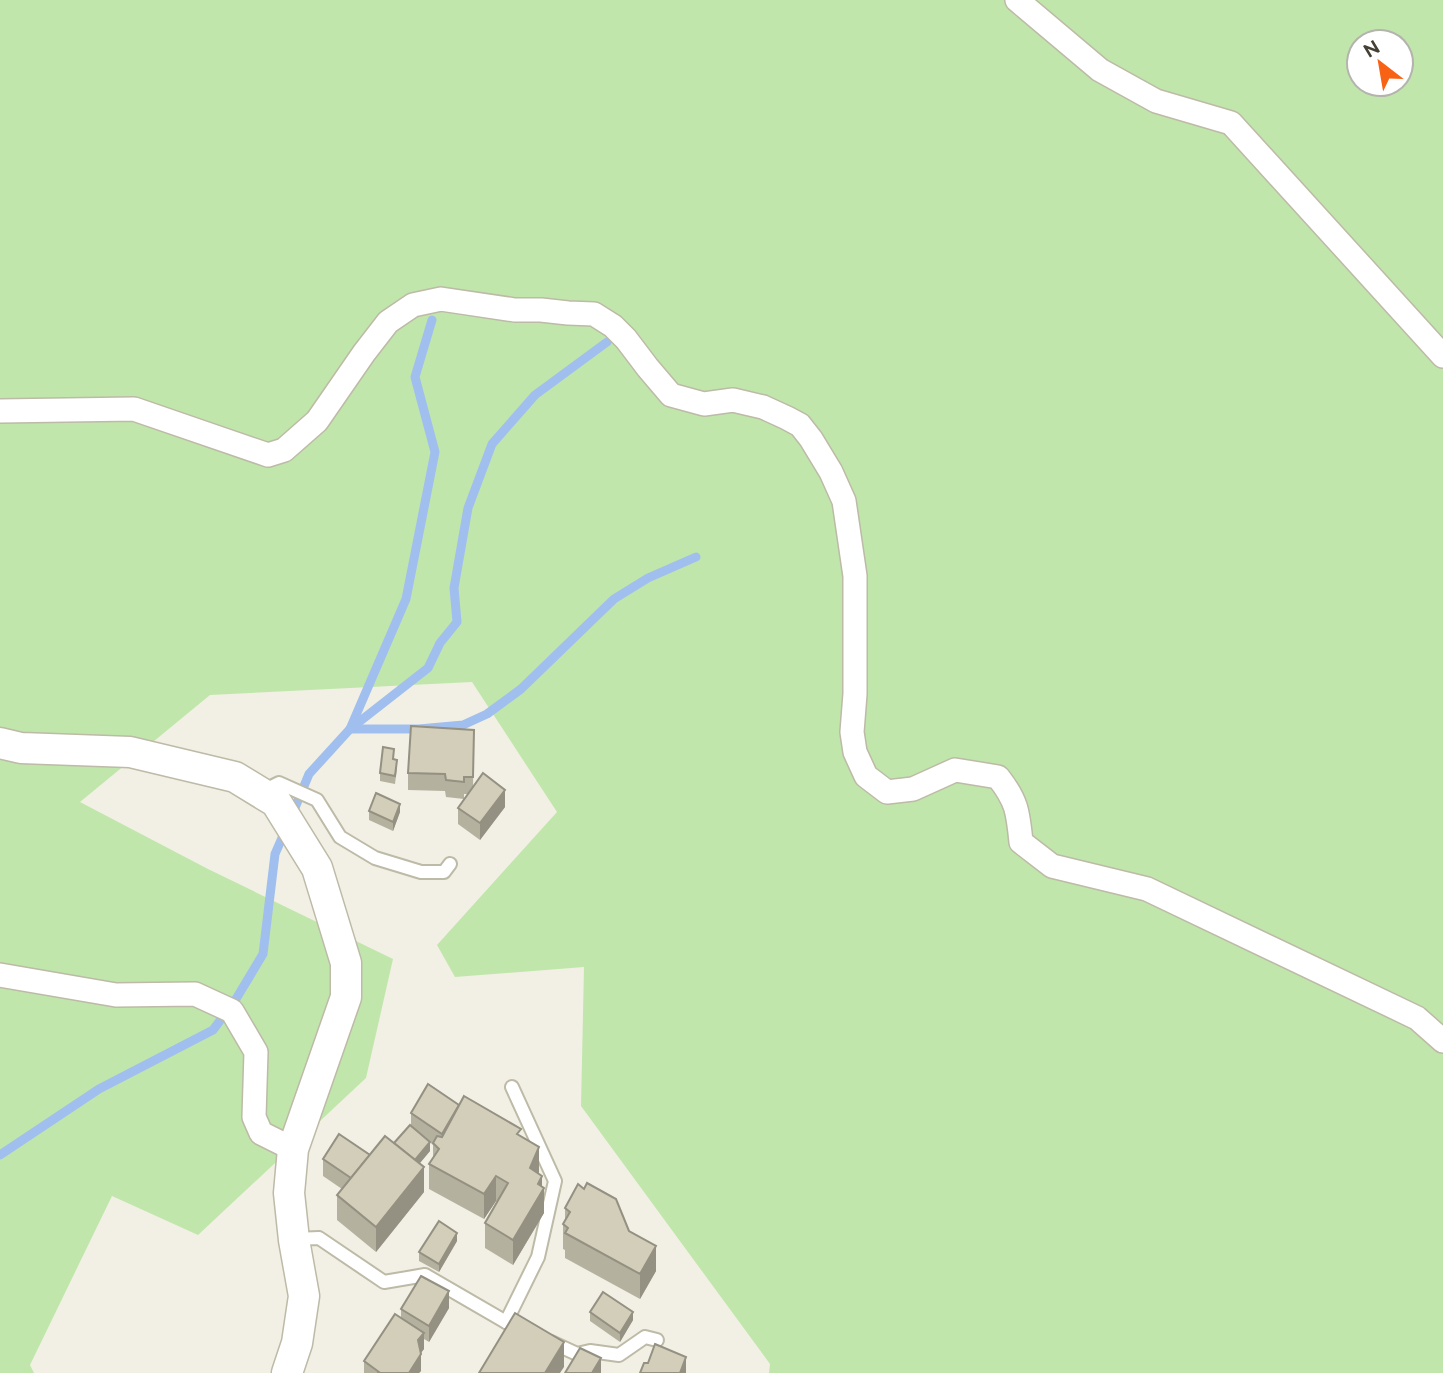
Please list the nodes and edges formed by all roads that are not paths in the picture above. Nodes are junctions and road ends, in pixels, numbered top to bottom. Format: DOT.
graph roads {
  1 [pos="1017,0"];
  2 [pos="1443,356"];
  3 [pos="0,411"];
  4 [pos="0,743"];
  5 [pos="261,793"];
  6 [pos="450,864"];
  7 [pos="0,975"];
  8 [pos="1443,1041"];
  9 [pos="512,1087"];
  10 [pos="293,1149"];
  11 [pos="294,1240"];
  12 [pos="506,1322"];
  13 [pos="657,1340"];
  14 [pos="287,1373"];
  1 -- 2 [label="street"];
  3 -- 8 [label="street"];
  4 -- 5 [label="street"];
  5 -- 6 [label="lane"];
  5 -- 10 [label="street"];
  7 -- 10 [label="street"];
  9 -- 12 [label="lane"];
  10 -- 11 [label="street"];
  11 -- 12 [label="lane"];
  11 -- 14 [label="street"];
  12 -- 13 [label="lane"];
}
